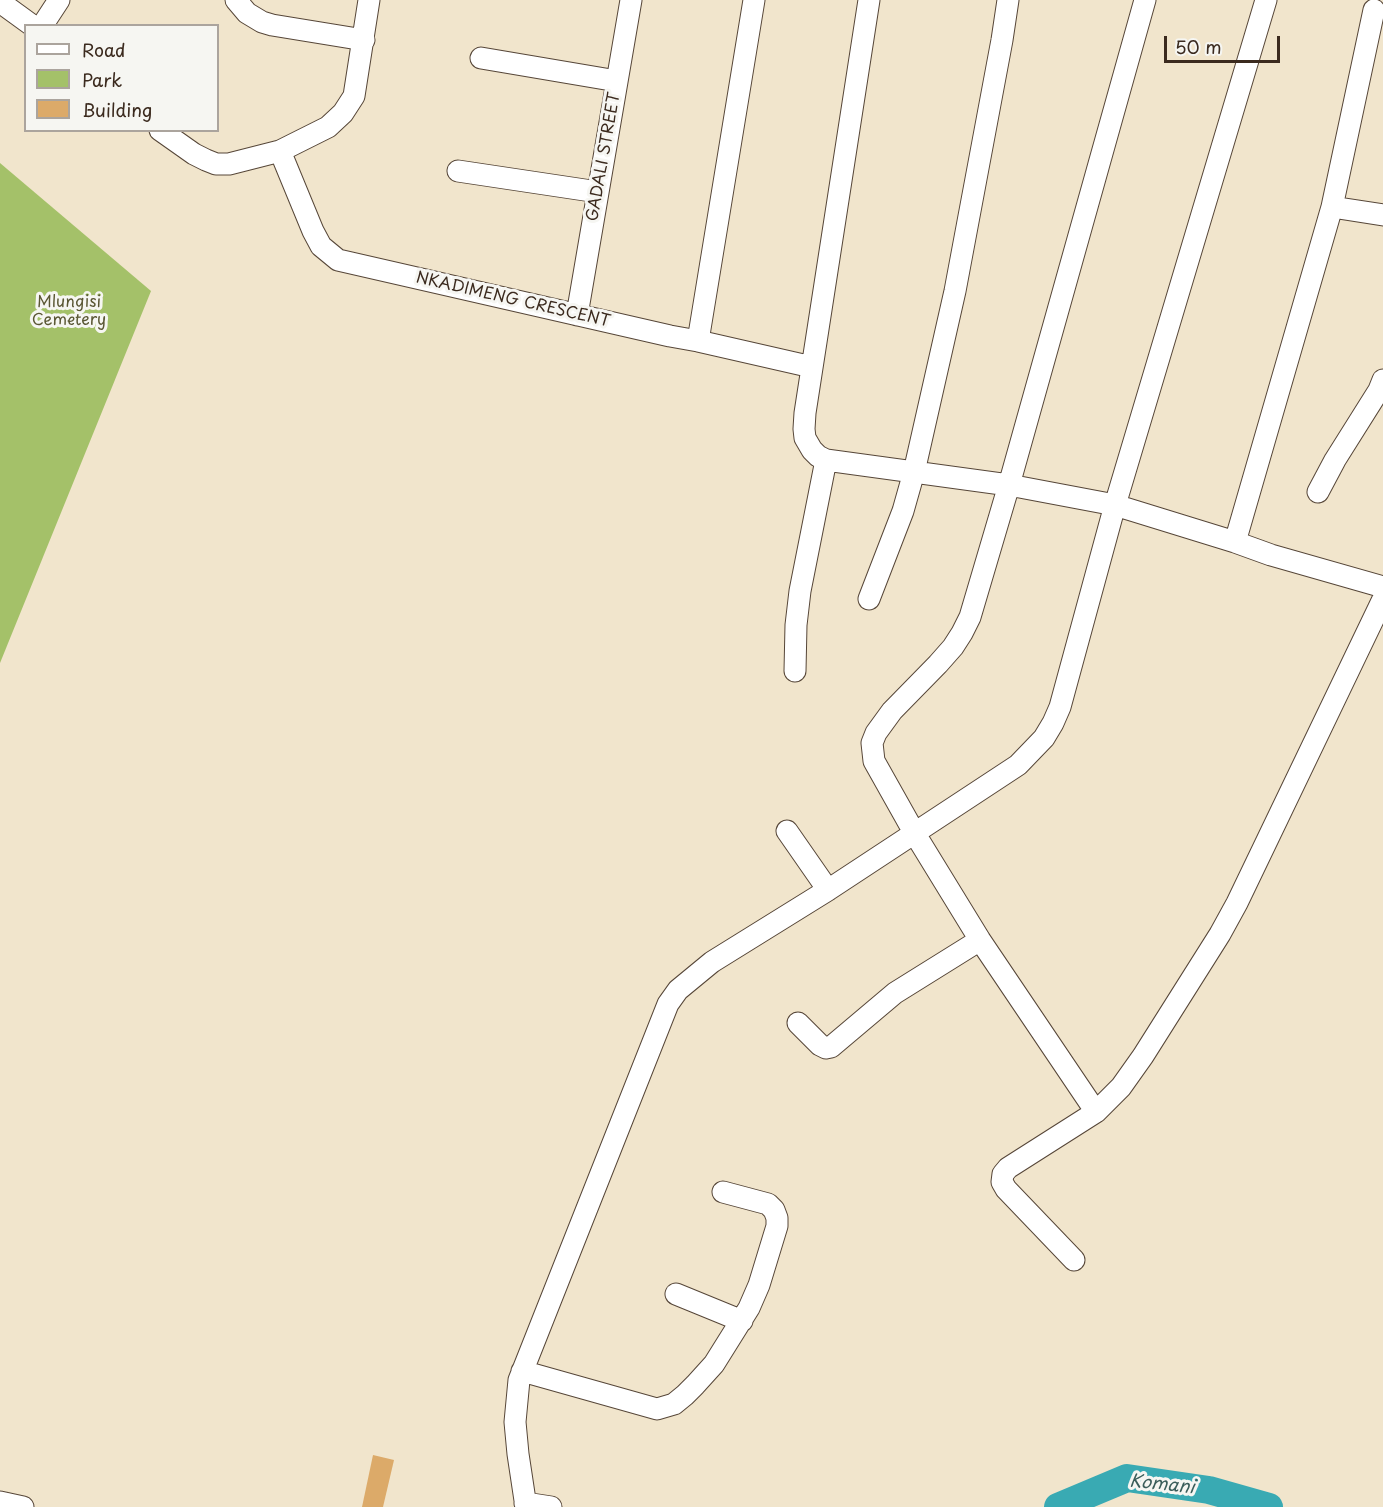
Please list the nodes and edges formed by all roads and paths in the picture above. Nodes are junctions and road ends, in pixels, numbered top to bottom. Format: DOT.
graph roads {
  1 [pos="59,0"];
  2 [pos="236,0"];
  3 [pos="369,0"];
  4 [pos="631,0"];
  5 [pos="754,0"];
  6 [pos="869,0"];
  7 [pos="1008,0"];
  8 [pos="1145,0"];
  9 [pos="1266,0"];
  10 [pos="0,2"];
  11 [pos="1373,6"];
  12 [pos="30,24"];
  13 [pos="43,24"];
  14 [pos="364,40"];
  15 [pos="481,58"];
  16 [pos="617,81"];
  17 [pos="163,132"];
  18 [pos="280,151"];
  19 [pos="458,171"];
  20 [pos="598,192"];
  21 [pos="1332,207"];
  22 [pos="1383,215"];
  23 [pos="577,315"];
  24 [pos="698,341"];
  25 [pos="812,367"];
  26 [pos="1383,380"];
  27 [pos="826,460"];
  28 [pos="914,472"];
  29 [pos="1009,484"];
  30 [pos="1318,492"];
  31 [pos="1115,505"];
  32 [pos="1235,542"];
  33 [pos="1383,588"];
  34 [pos="1383,598"];
  35 [pos="869,599"];
  36 [pos="795,671"];
  37 [pos="787,831"];
  38 [pos="915,834"];
  39 [pos="828,890"];
  40 [pos="980,940"];
  41 [pos="798,1023"];
  42 [pos="1096,1112"];
  43 [pos="723,1192"];
  44 [pos="1074,1260"];
  45 [pos="676,1294"];
  46 [pos="742,1321"];
  47 [pos="522,1371"];
  48 [pos="0,1502"];
  49 [pos="526,1505"];
  50 [pos="23,1507"];
  51 [pos="551,1507"];
  1 -- 13 [label="street"];
  2 -- 14 [label="street"];
  3 -- 14 [label="street"];
  4 -- 16 [label="street, GADALI STREET"];
  5 -- 24 [label="street"];
  6 -- 25 [label="street"];
  7 -- 28 [label="street"];
  8 -- 29 [label="street"];
  9 -- 31 [label="street"];
  10 -- 12 [label="street"];
  11 -- 21 [label="street"];
  14 -- 18 [label="street"];
  15 -- 16 [label="street"];
  16 -- 20 [label="street, GADALI STREET"];
  17 -- 18 [label="street"];
  18 -- 23 [label="street, NKADIMENG CRESCENT"];
  19 -- 20 [label="street"];
  20 -- 23 [label="street, GADALI STREET"];
  21 -- 22 [label="street"];
  21 -- 32 [label="street"];
  23 -- 24 [label="street, NKADIMENG CRESCENT"];
  24 -- 25 [label="street, NKADIMENG CRESCENT"];
  25 -- 27 [label="street"];
  26 -- 30 [label="street"];
  27 -- 28 [label="street"];
  27 -- 36 [label="street"];
  28 -- 29 [label="street"];
  28 -- 35 [label="street"];
  29 -- 31 [label="street"];
  29 -- 38 [label="street"];
  31 -- 32 [label="street"];
  31 -- 38 [label="street"];
  32 -- 33 [label="street"];
  34 -- 42 [label="street"];
  37 -- 39 [label="street"];
  38 -- 39 [label="street"];
  38 -- 40 [label="street"];
  39 -- 47 [label="street"];
  40 -- 41 [label="street"];
  40 -- 42 [label="street"];
  42 -- 44 [label="street"];
  43 -- 46 [label="street"];
  45 -- 46 [label="street"];
  46 -- 47 [label="street"];
  47 -- 49 [label="street"];
  48 -- 50 [label="street"];
  49 -- 51 [label="street"];
}
